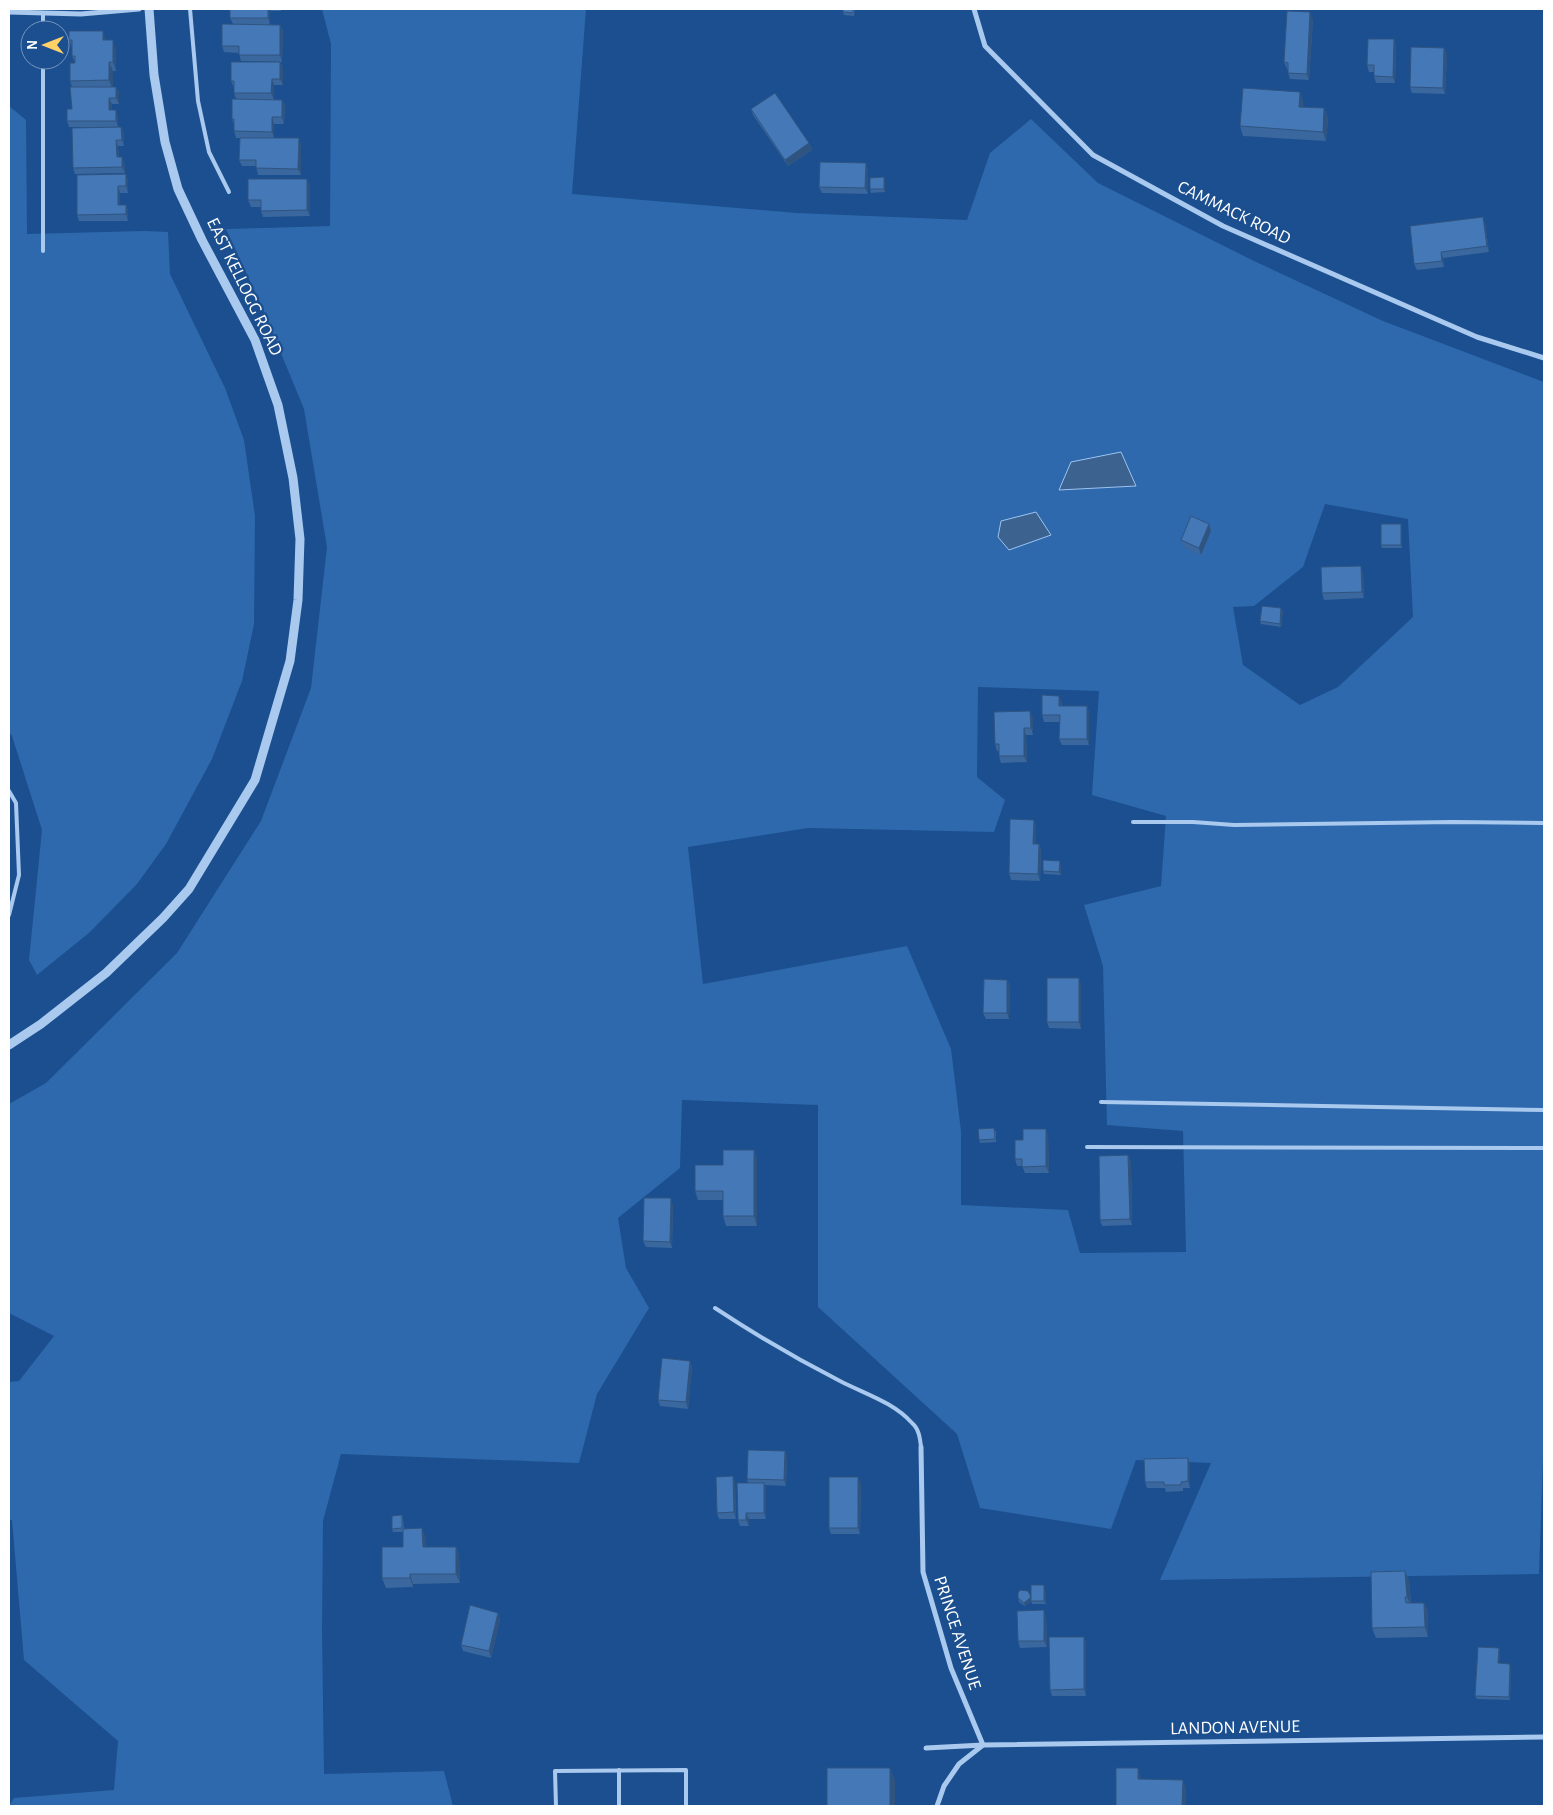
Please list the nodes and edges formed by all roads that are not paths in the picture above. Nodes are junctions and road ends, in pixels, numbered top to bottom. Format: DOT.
graph roads {
  1 [pos="139,9"];
  2 [pos="149,9"];
  3 [pos="190,9"];
  4 [pos="974,9"];
  5 [pos="9,12"];
  6 [pos="44,13"];
  7 [pos="44,20"];
  8 [pos="43,70"];
  9 [pos="229,192"];
  10 [pos="43,251"];
  11 [pos="1544,358"];
  12 [pos="9,791"];
  13 [pos="1134,822"];
  14 [pos="1544,823"];
  15 [pos="9,915"];
  16 [pos="9,1045"];
  17 [pos="1101,1102"];
  18 [pos="1544,1110"];
  19 [pos="1086,1147"];
  20 [pos="1544,1148"];
  21 [pos="715,1308"];
  22 [pos="921,1447"];
  23 [pos="1544,1737"];
  24 [pos="983,1745"];
  25 [pos="926,1748"];
  26 [pos="619,1770"];
  27 [pos="556,1806"];
  28 [pos="619,1806"];
  29 [pos="686,1806"];
  30 [pos="937,1806"];
  1 -- 6 [label="street"];
  2 -- 16 [label="street, EAST KELLOGG ROAD"];
  3 -- 9 [label="lane"];
  4 -- 11 [label="street, CAMMACK ROAD"];
  5 -- 6 [label="street"];
  6 -- 7 [label="lane"];
  8 -- 10 [label="lane"];
  12 -- 15 [label="lane"];
  13 -- 14 [label="lane"];
  17 -- 18 [label="lane"];
  19 -- 20 [label="lane"];
  21 -- 22 [label="lane"];
  22 -- 24 [label="street, PRINCE AVENUE"];
  23 -- 24 [label="street, LANDON AVENUE"];
  24 -- 25 [label="street, LANDON AVENUE"];
  24 -- 30 [label="street"];
  26 -- 27 [label="lane"];
  26 -- 28 [label="lane"];
  26 -- 29 [label="lane"];
}
